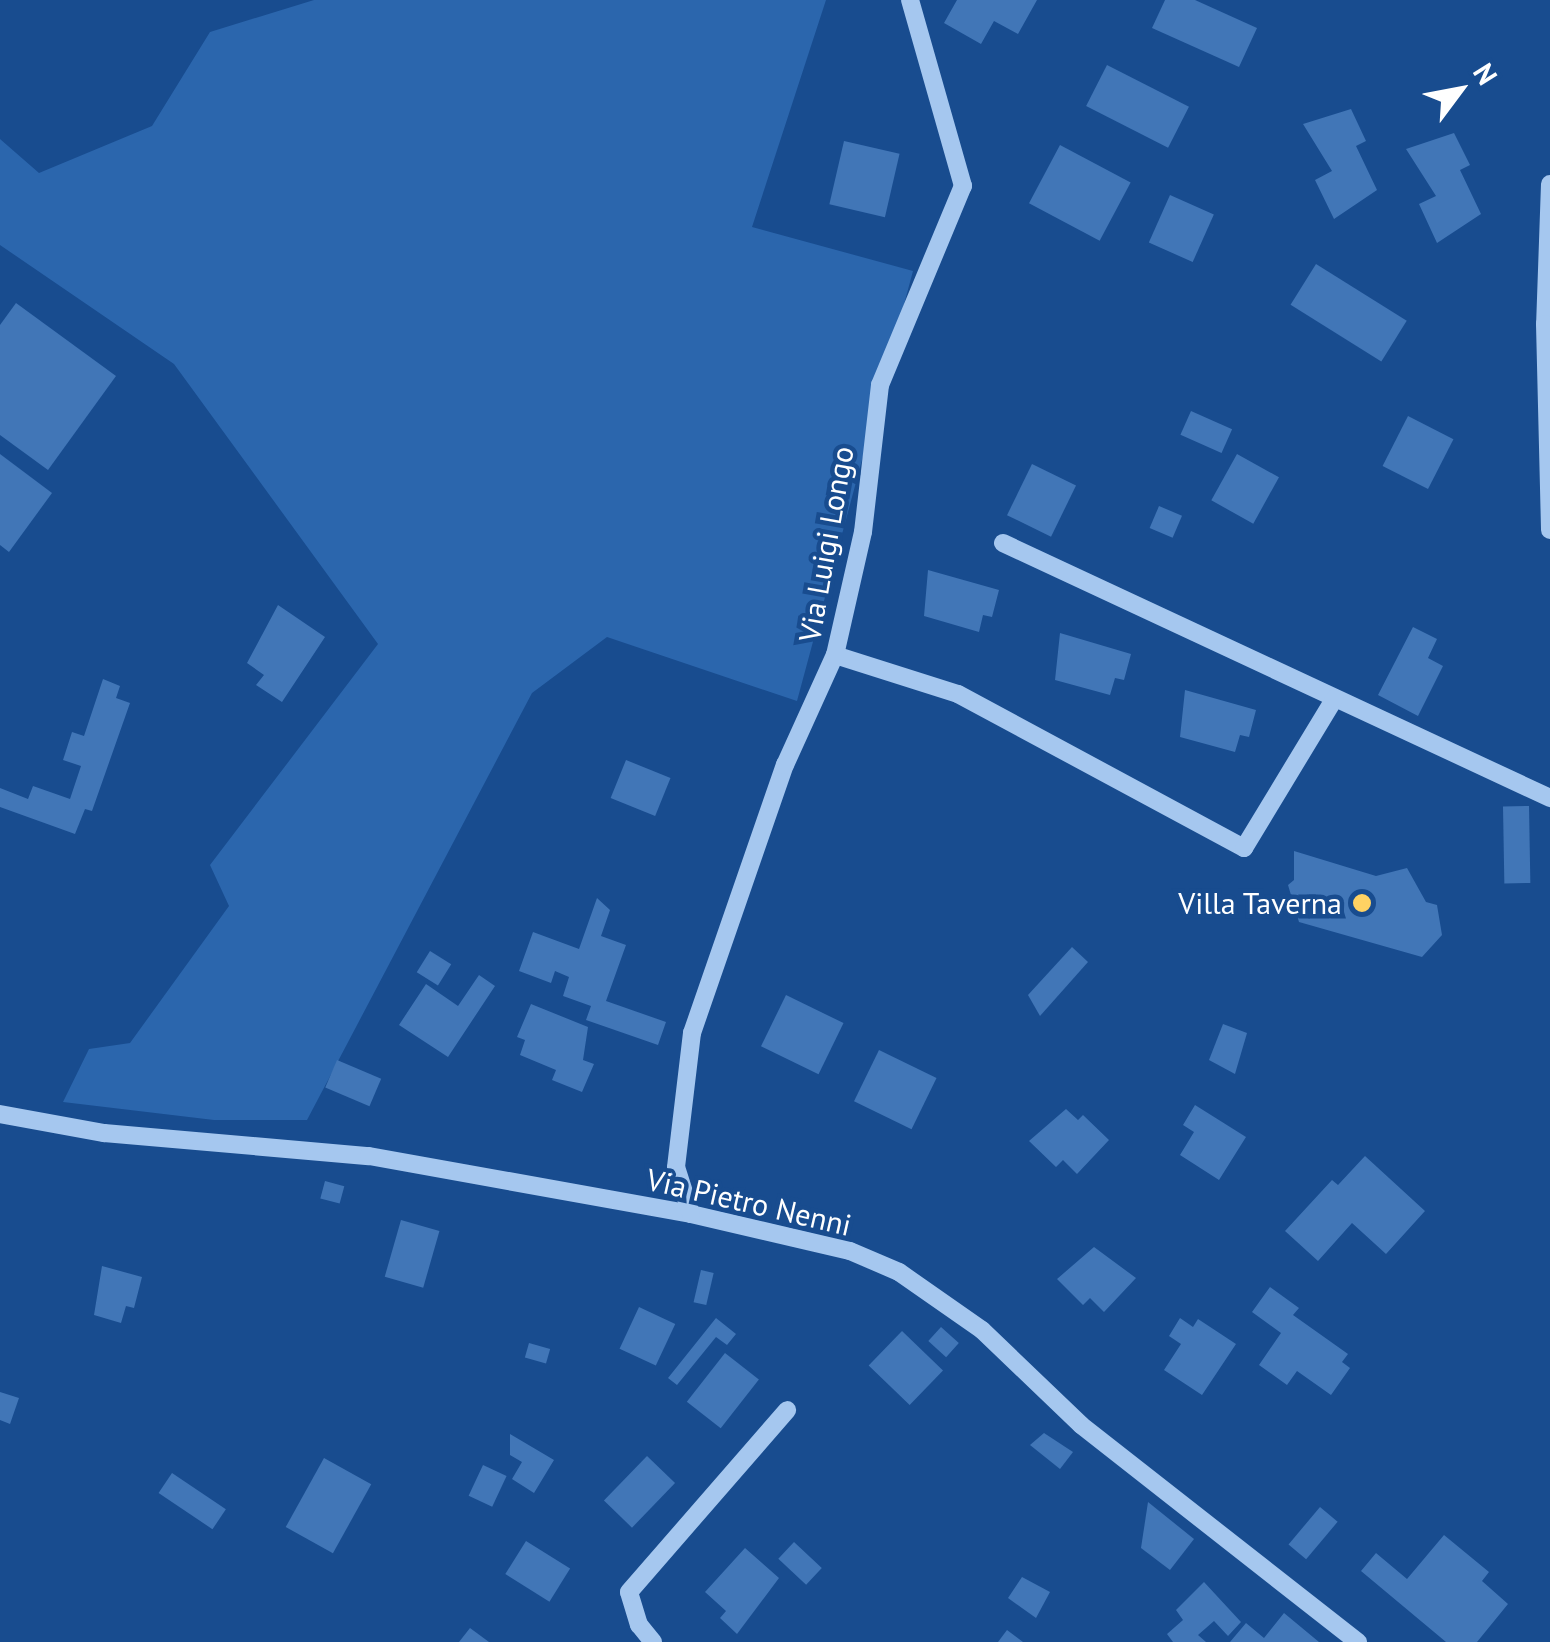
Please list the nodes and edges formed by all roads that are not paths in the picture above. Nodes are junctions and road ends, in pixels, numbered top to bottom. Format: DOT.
graph roads {
  1 [pos="910,0"];
  2 [pos="1550,184"];
  3 [pos="1550,530"];
  4 [pos="1004,544"];
  5 [pos="835,655"];
  6 [pos="1334,698"];
  7 [pos="1550,798"];
  8 [pos="0,1114"];
  9 [pos="691,1214"];
  10 [pos="787,1410"];
  11 [pos="653,1642"];
  12 [pos="1358,1642"];
  1 -- 5 [label="street, Via Luigi Longo"];
  2 -- 3 [label="street"];
  4 -- 6 [label="street"];
  5 -- 6 [label="street"];
  5 -- 9 [label="street, Via Luigi Longo"];
  6 -- 7 [label="street"];
  8 -- 9 [label="street, Via Pietro Nenni"];
  9 -- 12 [label="street, Via Pietro Nenni"];
  10 -- 11 [label="street"];
}
